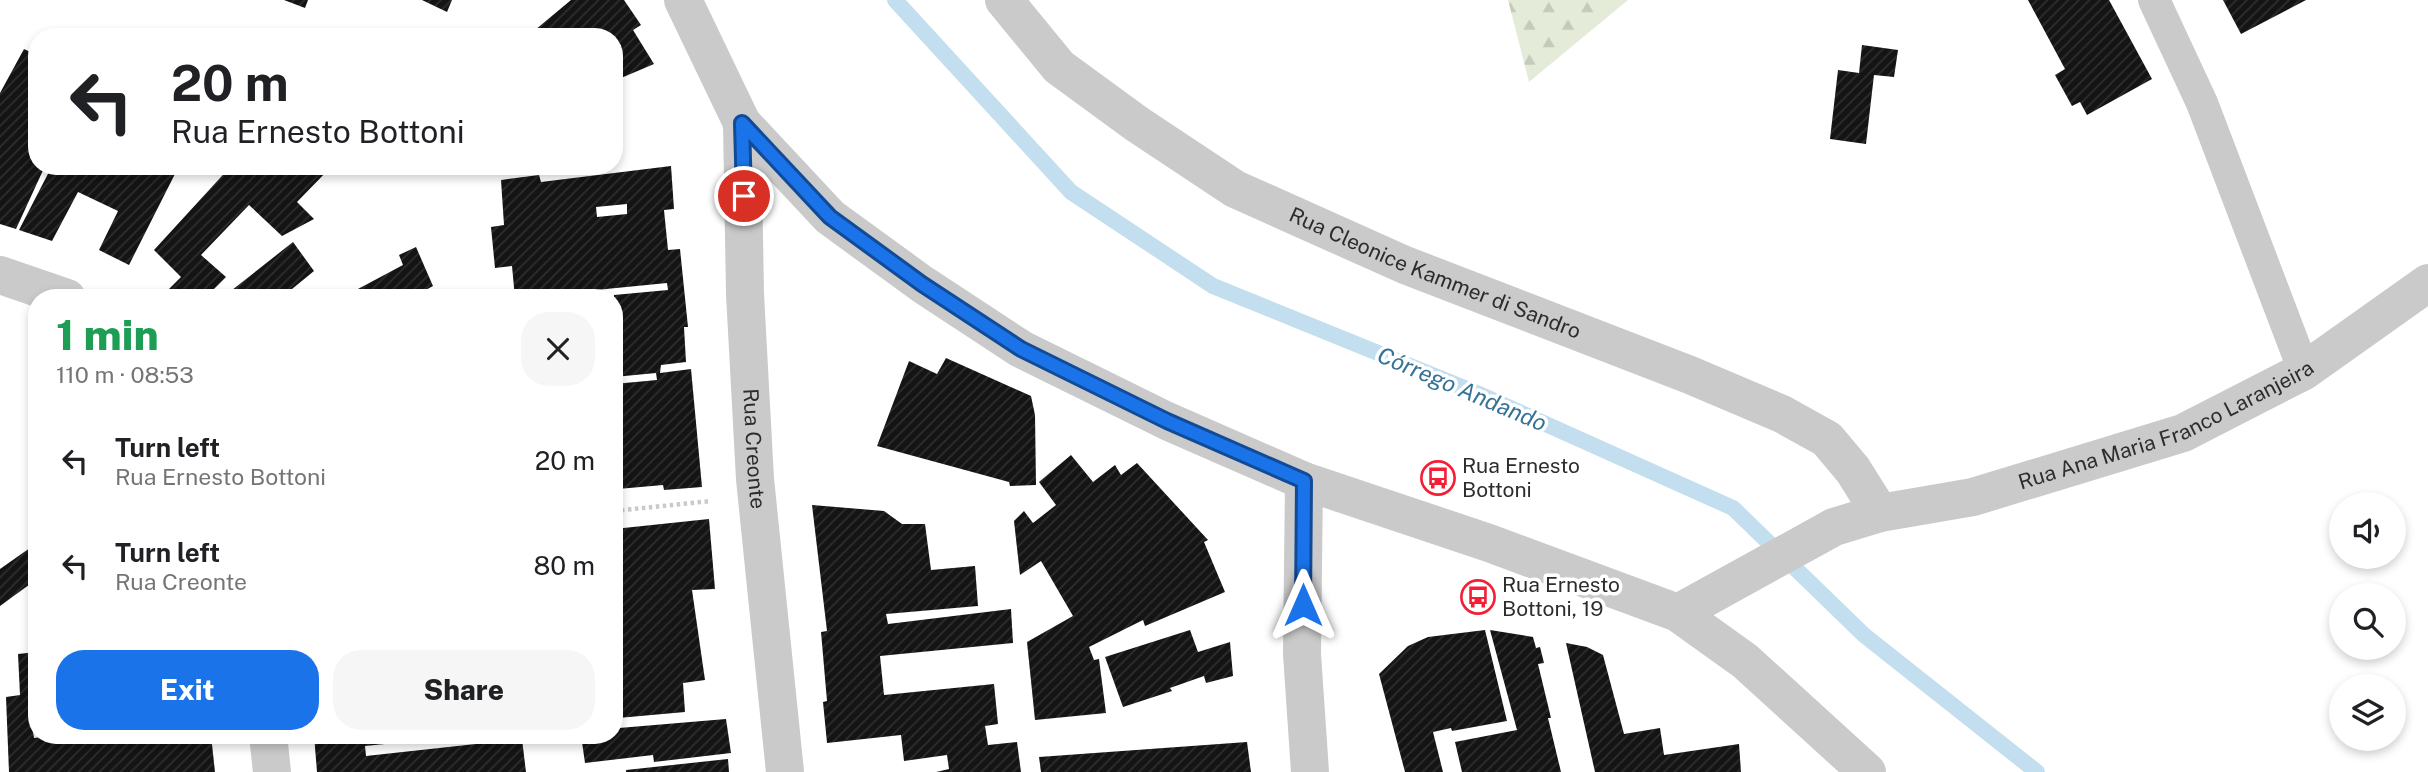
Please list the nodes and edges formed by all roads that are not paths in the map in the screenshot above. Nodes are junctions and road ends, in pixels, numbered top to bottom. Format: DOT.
graph roads {
  1 [pos="683,0"];
  2 [pos="1004,0"];
  3 [pos="2154,0"];
  4 [pos="742,123"];
  5 [pos="0,275"];
  6 [pos="2428,283"];
  7 [pos="41,289"];
  8 [pos="2304,371"];
  9 [pos="1304,481"];
  10 [pos="1880,513"];
  11 [pos="1678,613"];
  12 [pos="269,744"];
  13 [pos="1854,771"];
  14 [pos="272,772"];
  15 [pos="785,772"];
  16 [pos="1310,772"];
  1 -- 4 [label="street"];
  2 -- 10 [label="street, Rua Cleonice Kammer di Sandro"];
  3 -- 8 [label="lane"];
  4 -- 9 [label="street"];
  4 -- 15 [label="street, Rua Creonte"];
  5 -- 7 [label="street"];
  6 -- 8 [label="street, Rua Ana Maria Franco Laranjeira"];
  8 -- 10 [label="street, Rua Ana Maria Franco Laranjeira"];
  9 -- 11 [label="street"];
  9 -- 16 [label="street"];
  10 -- 11 [label="street, Rua Ana Maria Franco Laranjeira"];
  11 -- 13 [label="street"];
  12 -- 14 [label="street"];
}
